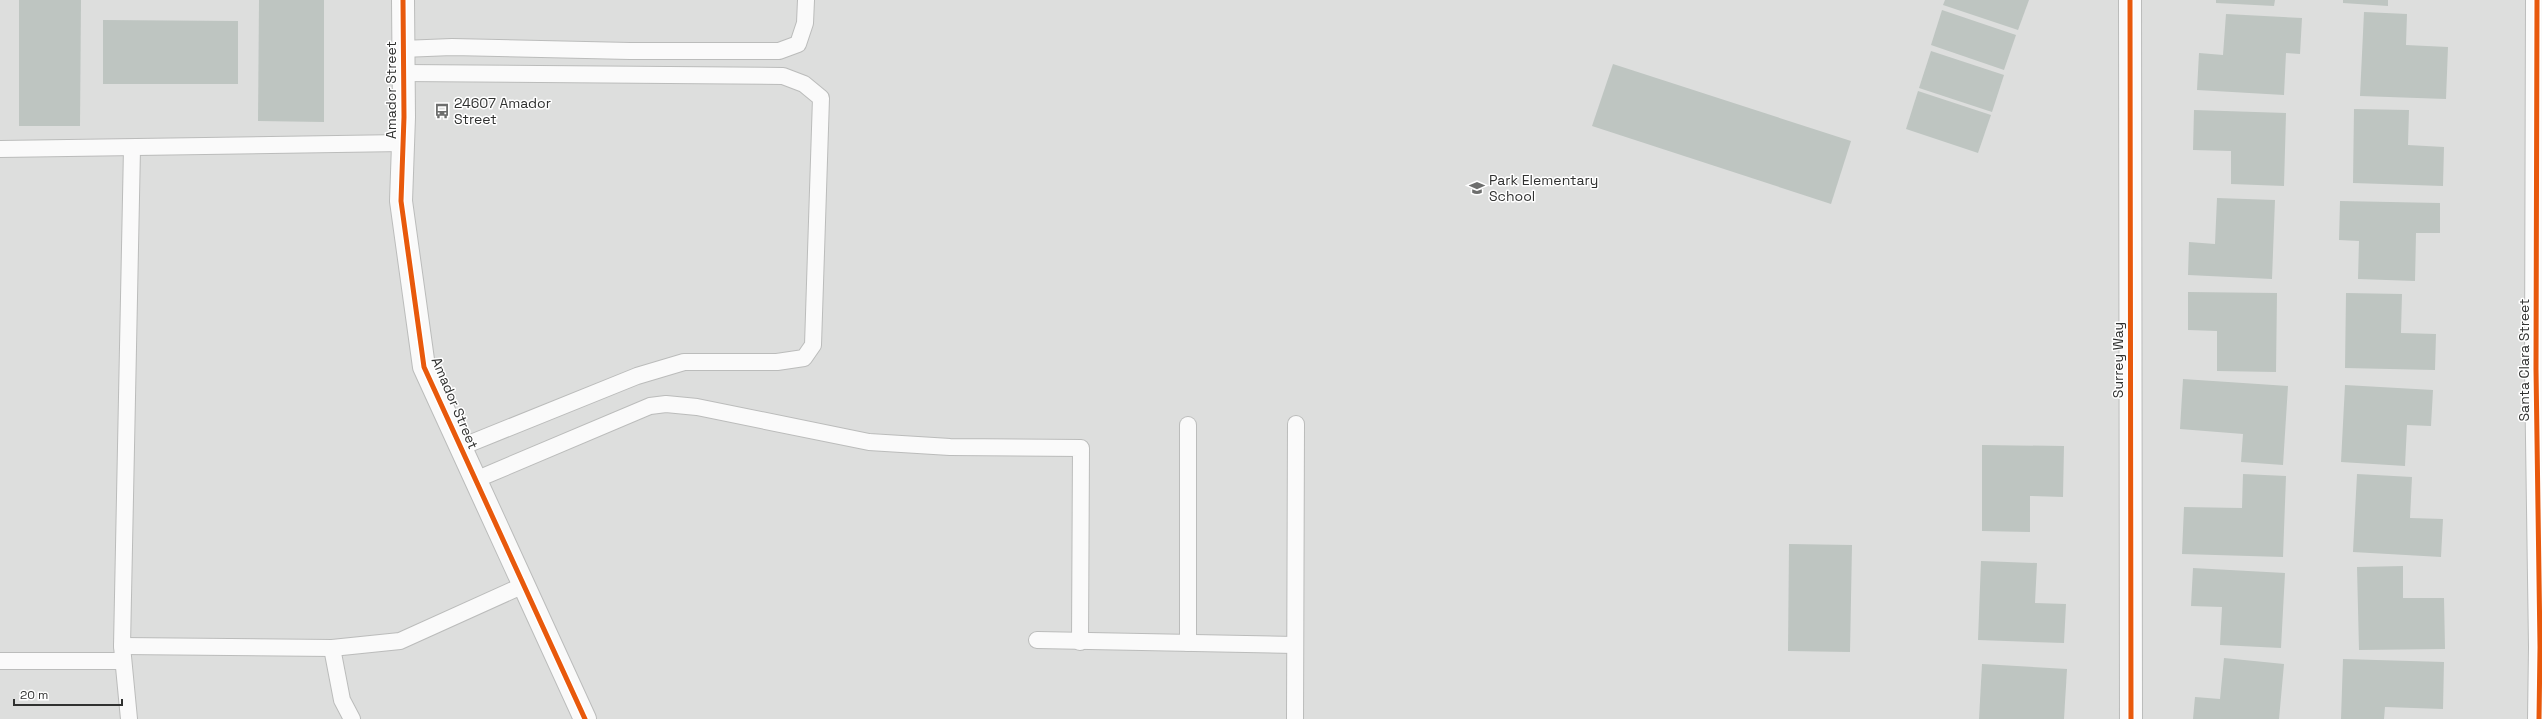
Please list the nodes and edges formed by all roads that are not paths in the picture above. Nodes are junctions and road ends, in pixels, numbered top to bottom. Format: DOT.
graph roads {
  1 [pos="403,0"];
  2 [pos="806,0"];
  3 [pos="2130,0"];
  4 [pos="2537,0"];
  5 [pos="402,49"];
  6 [pos="403,73"];
  7 [pos="403,143"];
  8 [pos="132,148"];
  9 [pos="0,149"];
  10 [pos="1188,424"];
  11 [pos="1296,424"];
  12 [pos="460,447"];
  13 [pos="475,480"];
  14 [pos="524,585"];
  15 [pos="1037,640"];
  16 [pos="1080,642"];
  17 [pos="1188,643"];
  18 [pos="1295,645"];
  19 [pos="332,648"];
  20 [pos="123,653"];
  21 [pos="0,661"];
  22 [pos="129,719"];
  23 [pos="352,719"];
  24 [pos="585,719"];
  25 [pos="1295,719"];
  26 [pos="2130,719"];
  27 [pos="2539,719"];
  1 -- 5 [label="street, Amador Street"];
  2 -- 5 [label="lane"];
  3 -- 26 [label="street, Surrey Way"];
  4 -- 27 [label="street, Santa Clara Street"];
  5 -- 6 [label="street, Amador Street"];
  6 -- 7 [label="street, Amador Street"];
  6 -- 12 [label="lane"];
  7 -- 8 [label="lane"];
  7 -- 12 [label="street, Amador Street"];
  8 -- 9 [label="lane"];
  8 -- 20 [label="lane"];
  10 -- 17 [label="lane"];
  11 -- 18 [label="lane"];
  12 -- 13 [label="street, Amador Street"];
  13 -- 14 [label="street, Amador Street"];
  13 -- 16 [label="lane"];
  14 -- 19 [label="lane"];
  14 -- 24 [label="street, Amador Street"];
  15 -- 16 [label="lane"];
  16 -- 17 [label="lane"];
  17 -- 18 [label="lane"];
  18 -- 25 [label="lane"];
  19 -- 20 [label="lane"];
  19 -- 23 [label="lane"];
  20 -- 21 [label="lane"];
  20 -- 22 [label="lane"];
}
